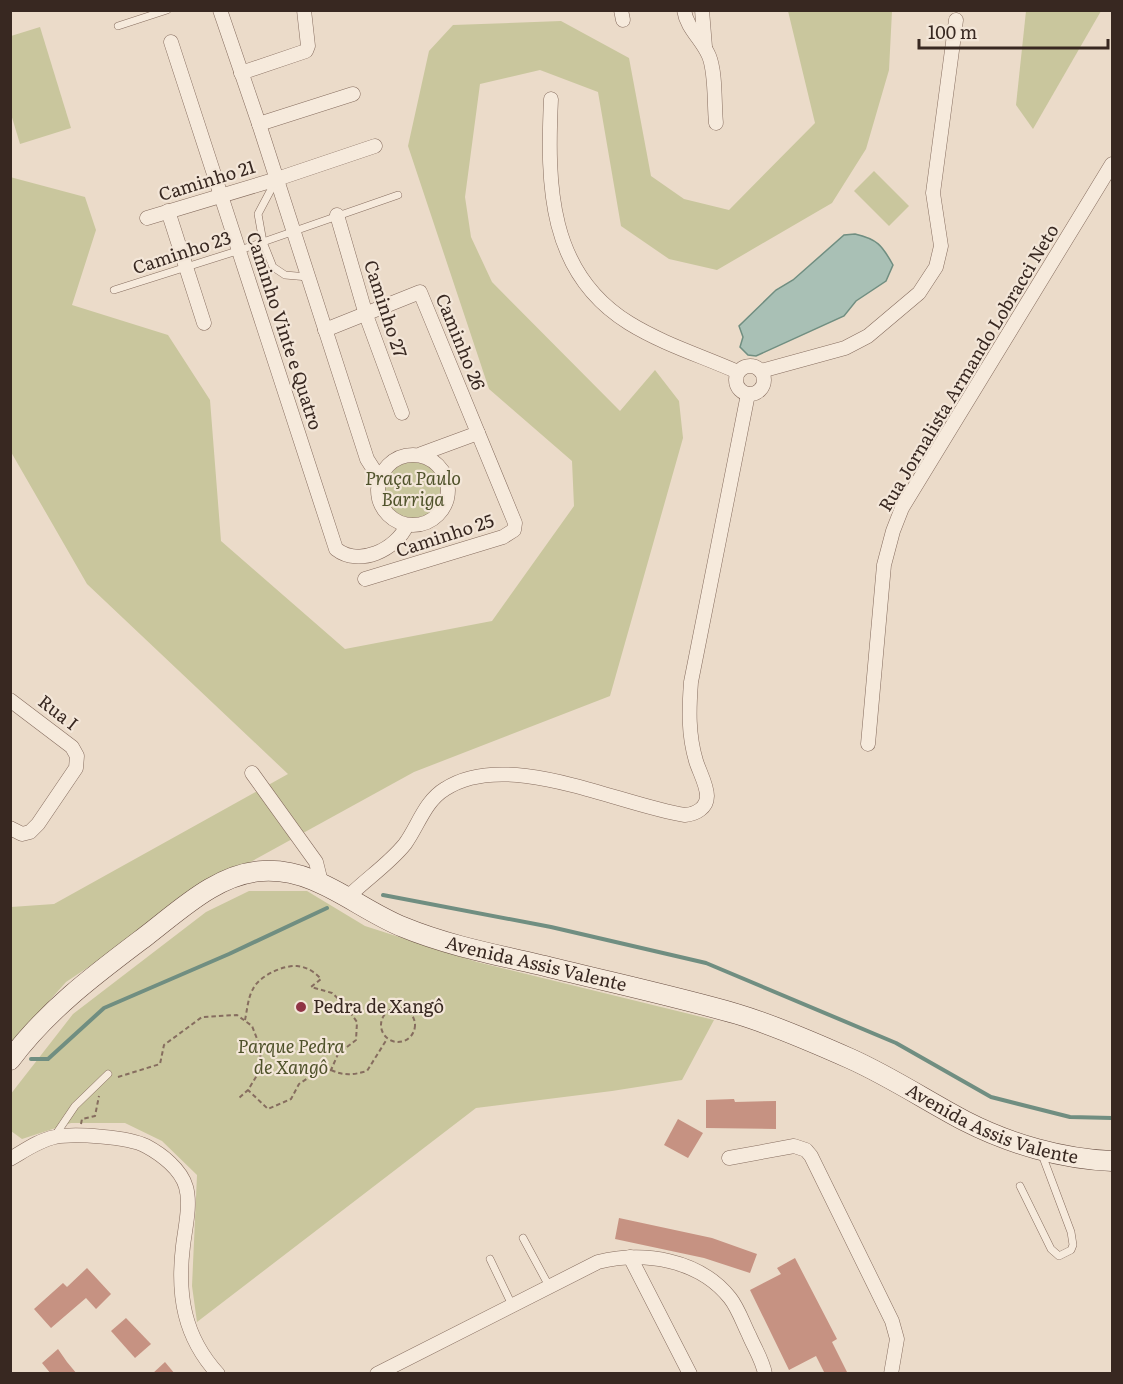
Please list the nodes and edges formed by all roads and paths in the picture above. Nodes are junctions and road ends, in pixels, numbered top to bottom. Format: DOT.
graph roads {
  1 [pos="167,10"];
  2 [pos="304,10"];
  3 [pos="684,10"];
  4 [pos="702,10"];
  5 [pos="224,14"];
  6 [pos="956,20"];
  7 [pos="118,26"];
  8 [pos="171,42"];
  9 [pos="705,49"];
  10 [pos="241,74"];
  11 [pos="353,94"];
  12 [pos="551,99"];
  13 [pos="716,123"];
  14 [pos="259,124"];
  15 [pos="375,146"];
  16 [pos="1113,165"];
  17 [pos="277,179"];
  18 [pos="221,195"];
  19 [pos="399,195"];
  20 [pos="168,212"];
  21 [pos="337,215"];
  22 [pos="147,218"];
  23 [pos="293,230"];
  24 [pos="263,242"];
  25 [pos="240,250"];
  26 [pos="186,267"];
  27 [pos="308,278"];
  28 [pos="114,290"];
  29 [pos="366,315"];
  30 [pos="204,322"];
  31 [pos="325,330"];
  32 [pos="761,371"];
  33 [pos="738,372"];
  34 [pos="748,394"];
  35 [pos="402,413"];
  36 [pos="478,433"];
  37 [pos="421,454"];
  38 [pos="380,478"];
  39 [pos="407,525"];
  40 [pos="365,579"];
  41 [pos="10,700"];
  42 [pos="868,744"];
  43 [pos="252,773"];
  44 [pos="10,828"];
  45 [pos="321,882"];
  46 [pos="348,897"];
  47 [pos="245,1020"];
  48 [pos="387,1039"];
  49 [pos="10,1060"];
  50 [pos="331,1070"];
  51 [pos="108,1074"];
  52 [pos="112,1082"];
  53 [pos="248,1090"];
  54 [pos="99,1096"];
  55 [pos="238,1099"];
  56 [pos="81,1136"];
  57 [pos="54,1137"];
  58 [pos="35,1145"];
  59 [pos="10,1148"];
  60 [pos="1040,1149"];
  61 [pos="729,1158"];
  62 [pos="10,1159"];
  63 [pos="1113,1161"];
  64 [pos="1020,1186"];
  65 [pos="523,1238"];
  66 [pos="630,1257"];
  67 [pos="490,1259"];
  68 [pos="549,1286"];
  69 [pos="512,1305"];
  70 [pos="218,1374"];
  71 [pos="377,1374"];
  72 [pos="690,1374"];
  73 [pos="765,1374"];
  74 [pos="891,1374"];
  1 -- 7 [label="lane"];
  2 -- 10 [label="street"];
  3 -- 9 [label="street"];
  4 -- 9 [label="street"];
  5 -- 10 [label="street"];
  6 -- 32 [label="street"];
  8 -- 18 [label="street, Caminho Vinte e Quatro"];
  9 -- 13 [label="street"];
  10 -- 14 [label="street"];
  11 -- 14 [label="street"];
  12 -- 33 [label="street"];
  14 -- 17 [label="street"];
  15 -- 17 [label="street, Caminho 21"];
  16 -- 42 [label="street, Rua Jornalista Armando Lobracci Neto"];
  17 -- 18 [label="street, Caminho 21"];
  17 -- 23 [label="street"];
  17 -- 24 [label="lane"];
  18 -- 20 [label="street, Caminho 21"];
  18 -- 25 [label="street, Caminho Vinte e Quatro"];
  19 -- 21 [label="lane, Caminho 23"];
  20 -- 22 [label="street, Caminho 21"];
  20 -- 26 [label="street"];
  21 -- 23 [label="lane, Caminho 23"];
  21 -- 29 [label="street, Caminho 27"];
  23 -- 24 [label="lane, Caminho 23"];
  23 -- 27 [label="street"];
  24 -- 25 [label="lane, Caminho 23"];
  24 -- 27 [label="lane"];
  25 -- 26 [label="lane, Caminho 23"];
  25 -- 39 [label="street, Caminho Vinte e Quatro"];
  26 -- 28 [label="lane, Caminho 23"];
  26 -- 30 [label="street"];
  27 -- 31 [label="street"];
  29 -- 31 [label="street, Caminho 26"];
  29 -- 35 [label="street, Caminho 27"];
  29 -- 36 [label="street, Caminho 26"];
  31 -- 38 [label="street"];
  32 -- 33 [label="street"];
  32 -- 34 [label="street"];
  33 -- 34 [label="street"];
  34 -- 46 [label="street"];
  36 -- 37 [label="street"];
  36 -- 40 [label="street, Caminho 25"];
  37 -- 38 [label="street"];
  37 -- 39 [label="street"];
  38 -- 39 [label="street"];
  41 -- 44 [label="street, Rua I"];
  43 -- 45 [label="street"];
  45 -- 46 [label="main road, Avenida Assis Valente"];
  45 -- 49 [label="main road, Avenida Assis Valente"];
  46 -- 60 [label="main road, Avenida Assis Valente"];
  47 -- 50 [label="path"];
  47 -- 52 [label="path"];
  47 -- 53 [label="path"];
  48 -- 48 [label="path"];
  48 -- 50 [label="path"];
  50 -- 53 [label="path"];
  51 -- 57 [label="lane"];
  53 -- 55 [label="path"];
  54 -- 56 [label="path"];
  56 -- 57 [label="street"];
  56 -- 70 [label="street"];
  57 -- 58 [label="street"];
  58 -- 59 [label="street"];
  58 -- 62 [label="street"];
  60 -- 63 [label="main road, Avenida Assis Valente"];
  60 -- 64 [label="lane"];
  61 -- 74 [label="street"];
  65 -- 68 [label="lane"];
  66 -- 68 [label="street"];
  66 -- 72 [label="street"];
  66 -- 73 [label="street"];
  67 -- 69 [label="lane"];
  68 -- 69 [label="street"];
  69 -- 71 [label="street"];
}
